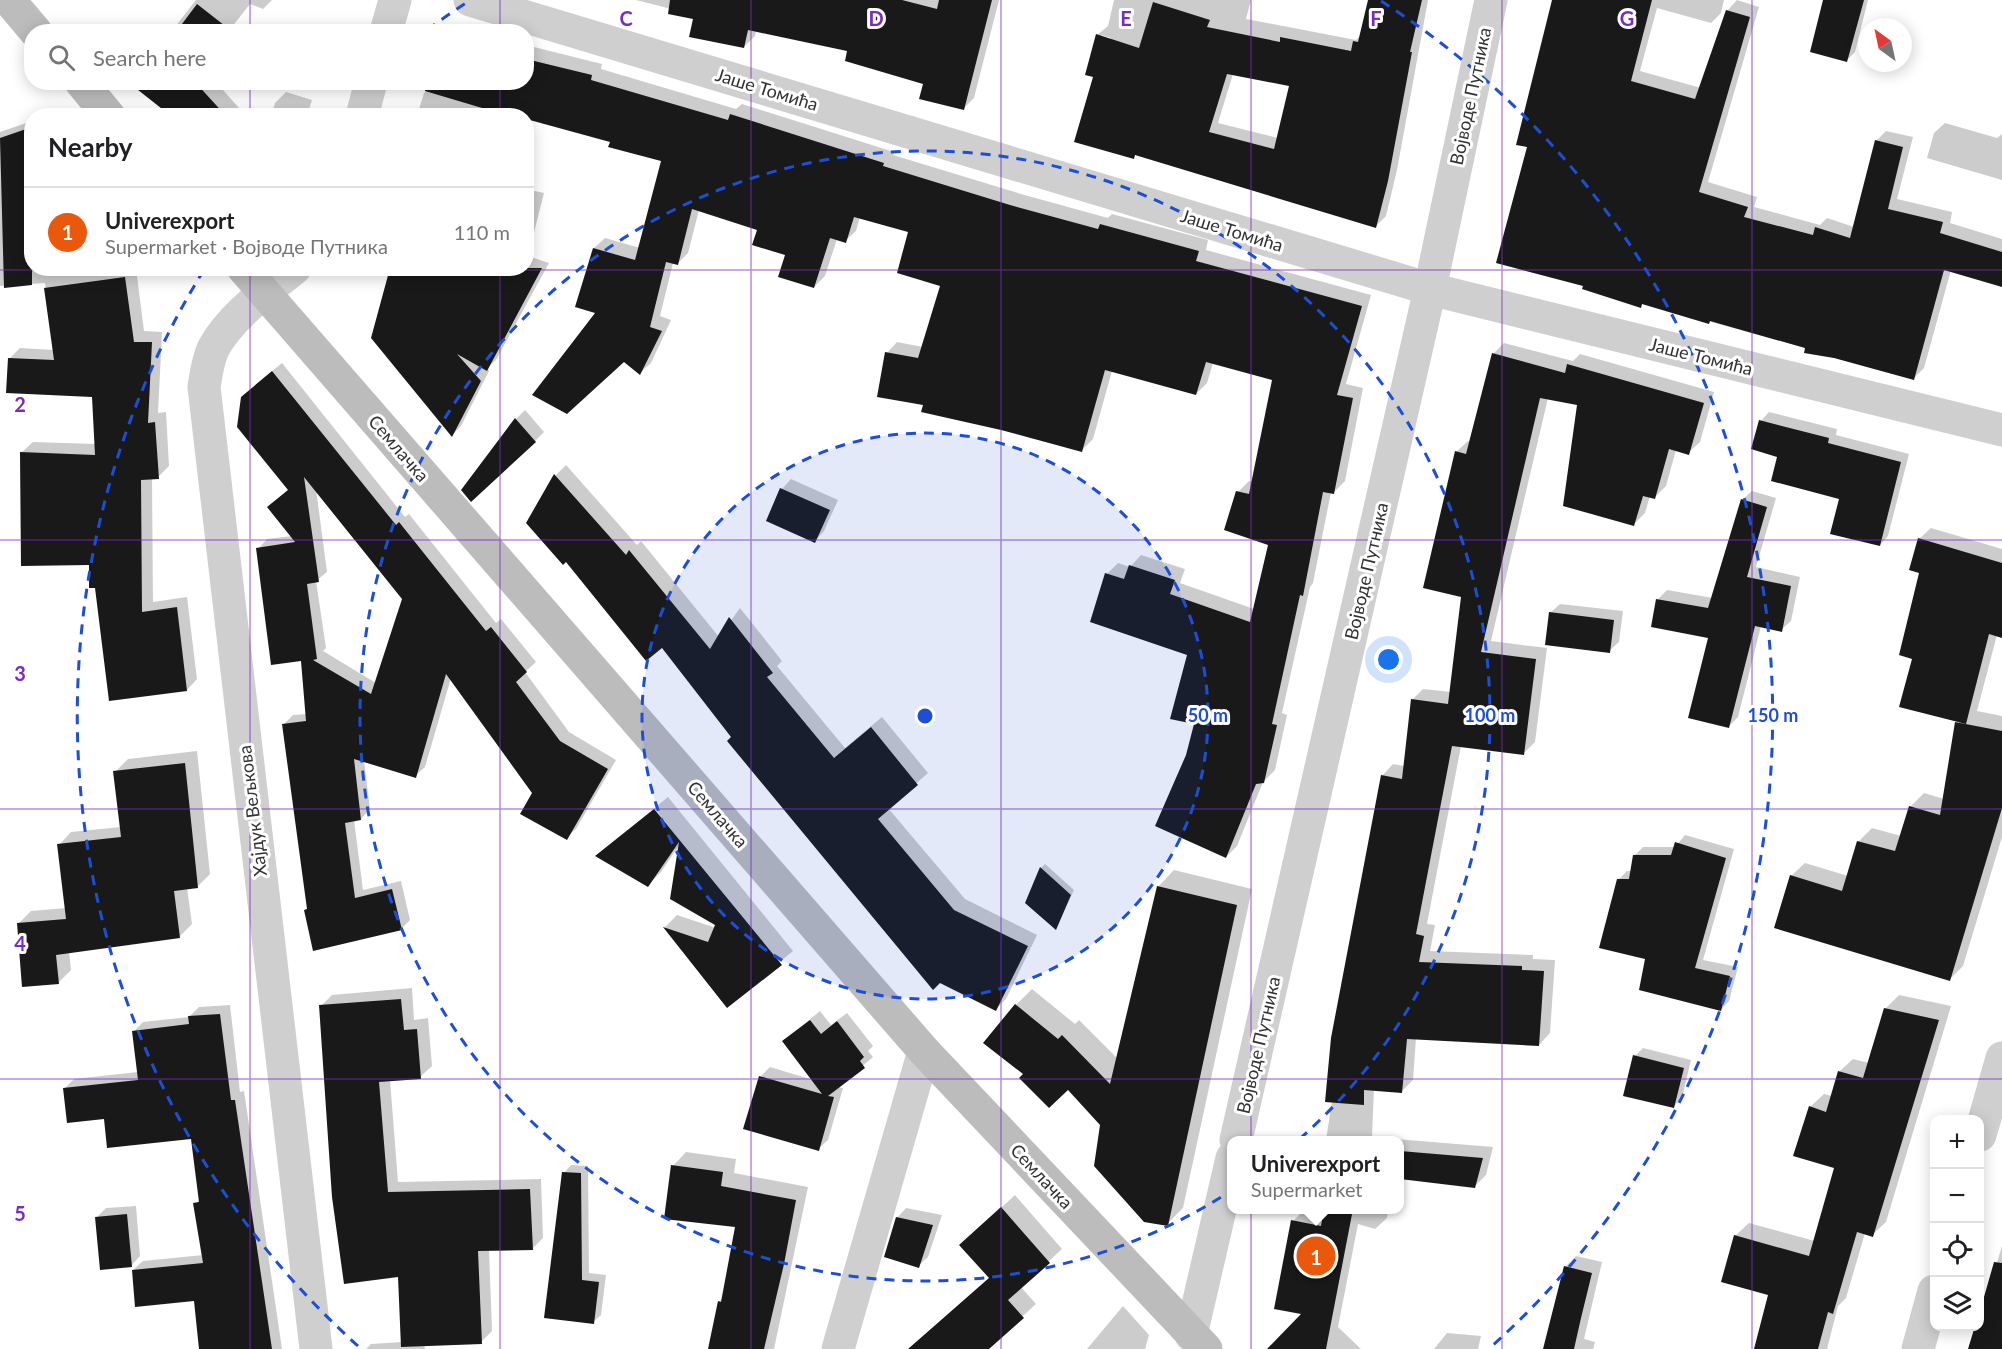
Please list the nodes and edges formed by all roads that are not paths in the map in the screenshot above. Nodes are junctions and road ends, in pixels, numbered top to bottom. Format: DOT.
graph roads {
  1 [pos="9,0"];
  2 [pos="395,0"];
  3 [pos="470,0"];
  4 [pos="1491,0"];
  5 [pos="29,24"];
  6 [pos="388,24"];
  7 [pos="88,90"];
  8 [pos="369,90"];
  9 [pos="103,108"];
  10 [pos="364,108"];
  11 [pos="250,276"];
  12 [pos="285,276"];
  13 [pos="1430,289"];
  14 [pos="264,293"];
  15 [pos="2002,430"];
  16 [pos="924,1051"];
  17 [pos="2002,1058"];
  18 [pos="1984,1121"];
  19 [pos="1237,1136"];
  20 [pos="1227,1186"];
  21 [pos="1930,1308"];
  22 [pos="1199,1342"];
  23 [pos="316,1349"];
  24 [pos="838,1349"];
  25 [pos="1918,1349"];
  1 -- 5 [label="main road"];
  2 -- 6 [label="street"];
  3 -- 13 [label="street, Јаше Томића"];
  4 -- 13 [label="street, Војводе Путника"];
  7 -- 9 [label="main road"];
  8 -- 10 [label="street"];
  11 -- 14 [label="main road, Семлачка"];
  12 -- 14 [label="street, Хајдук Вељкова"];
  13 -- 15 [label="street, Јаше Томића"];
  13 -- 19 [label="street, Војводе Путника"];
  14 -- 16 [label="main road, Семлачка"];
  14 -- 23 [label="street, Хајдук Вељкова"];
  16 -- 22 [label="main road, Семлачка"];
  16 -- 24 [label="street"];
  17 -- 18 [label="street"];
  20 -- 22 [label="street"];
  21 -- 25 [label="street"];
}
